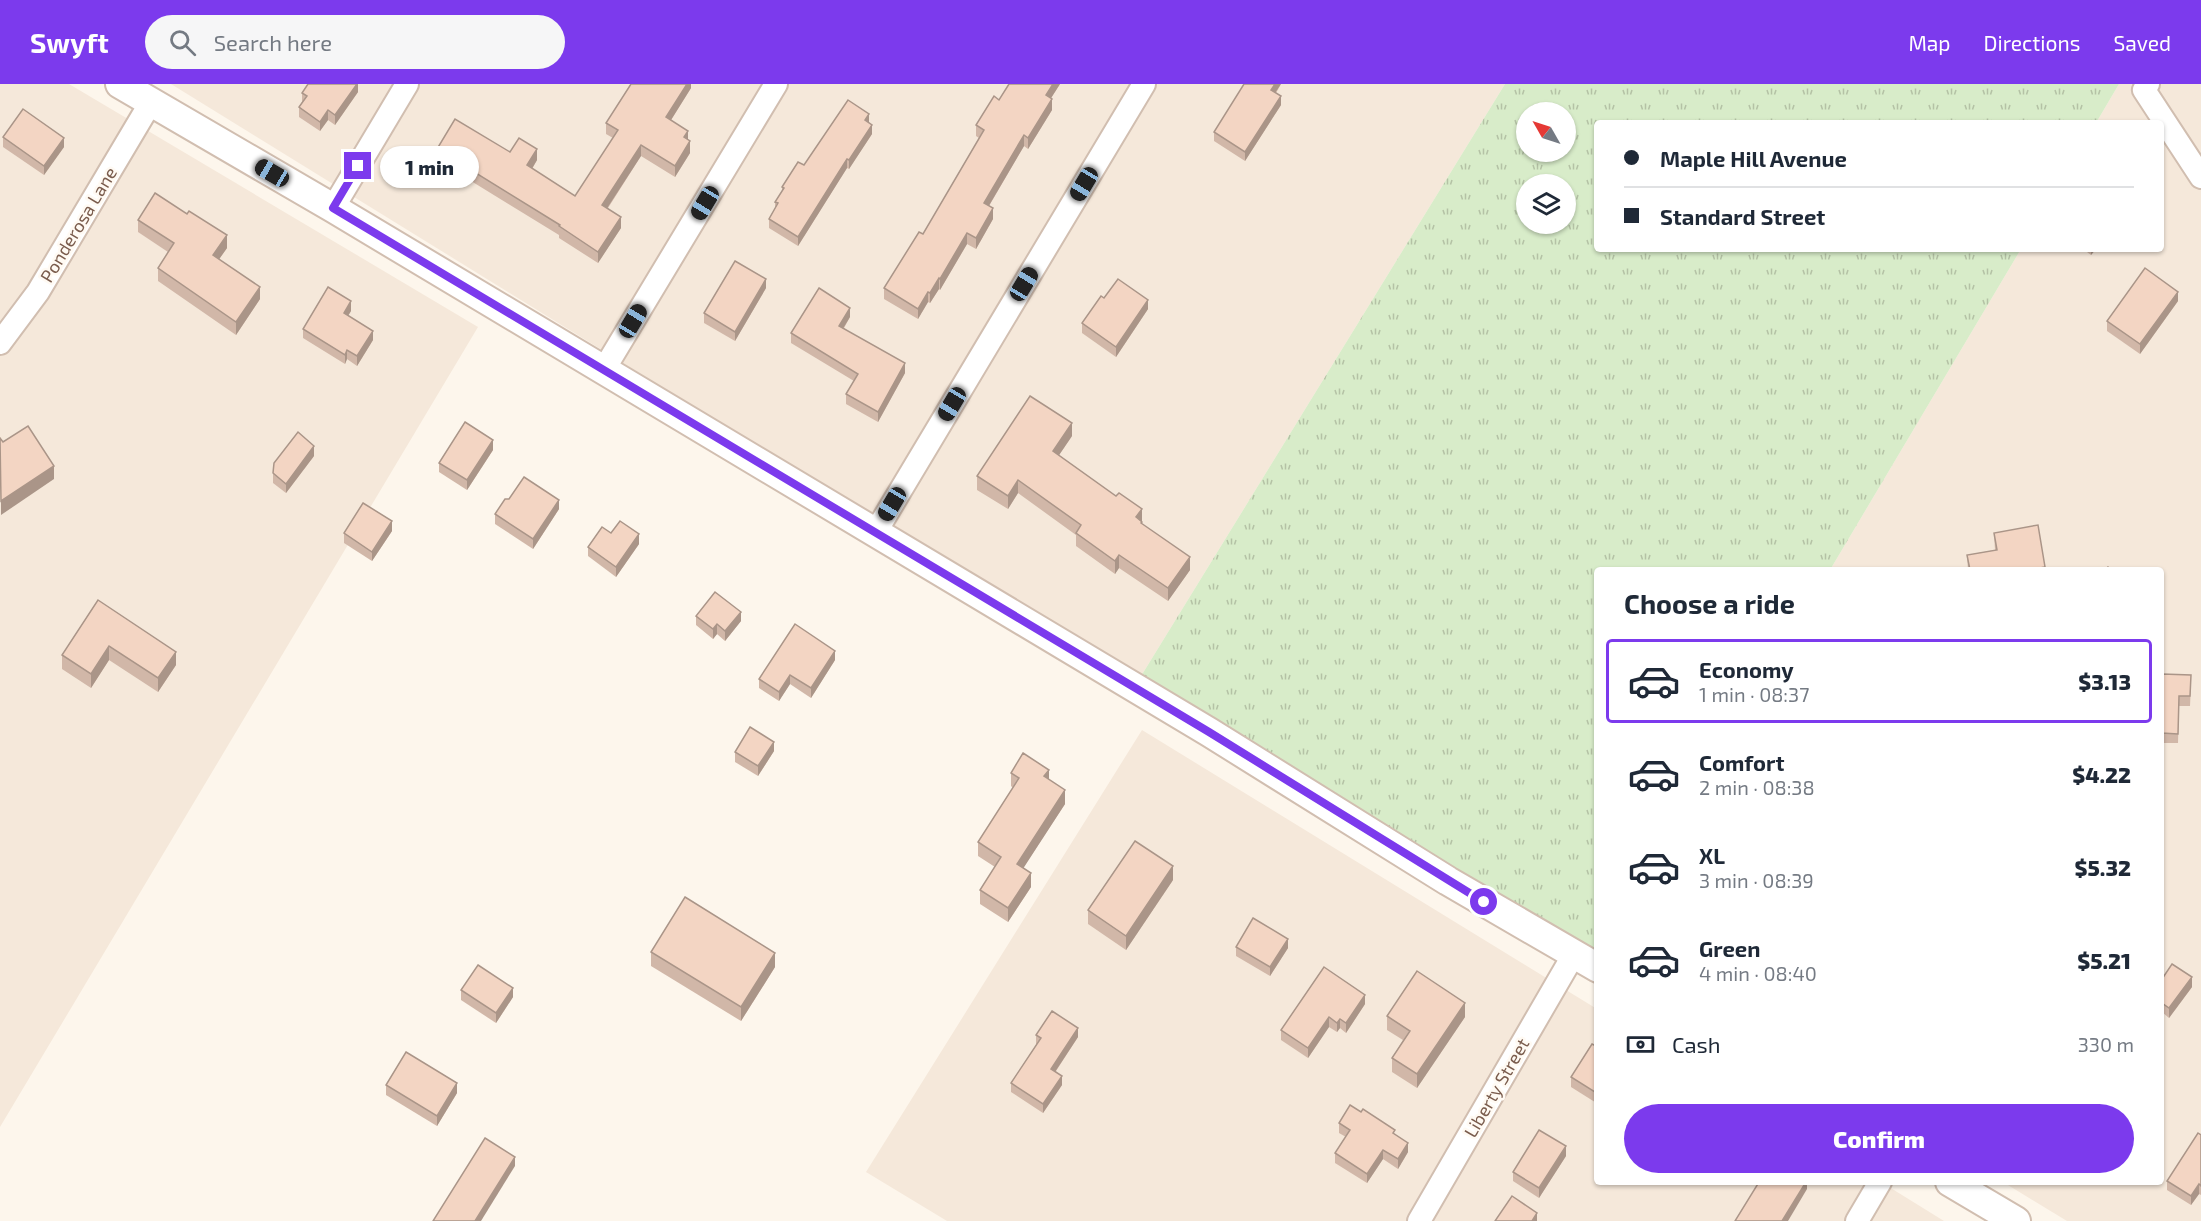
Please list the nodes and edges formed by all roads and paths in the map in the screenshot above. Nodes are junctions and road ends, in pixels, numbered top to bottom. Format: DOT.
graph roads {
  1 [pos="120,84"];
  2 [pos="407,84"];
  3 [pos="776,84"];
  4 [pos="1144,84"];
  5 [pos="2146,87"];
  6 [pos="150,102"];
  7 [pos="2201,177"];
  8 [pos="333,208"];
  9 [pos="0,342"];
  10 [pos="603,371"];
  11 [pos="875,533"];
  12 [pos="1586,961"];
  13 [pos="1878,1185"];
  14 [pos="1955,1185"];
  15 [pos="1419,1221"];
  16 [pos="1857,1221"];
  17 [pos="2016,1221"];
  1 -- 6 [label="street"];
  2 -- 8 [label="street"];
  3 -- 10 [label="street"];
  4 -- 11 [label="street"];
  5 -- 7 [label="street"];
  6 -- 8 [label="street"];
  6 -- 9 [label="street, Ponderosa Lane"];
  8 -- 10 [label="street"];
  10 -- 11 [label="street"];
  11 -- 12 [label="street"];
  12 -- 15 [label="street, Liberty Street"];
  13 -- 16 [label="street"];
  14 -- 17 [label="street"];
}
